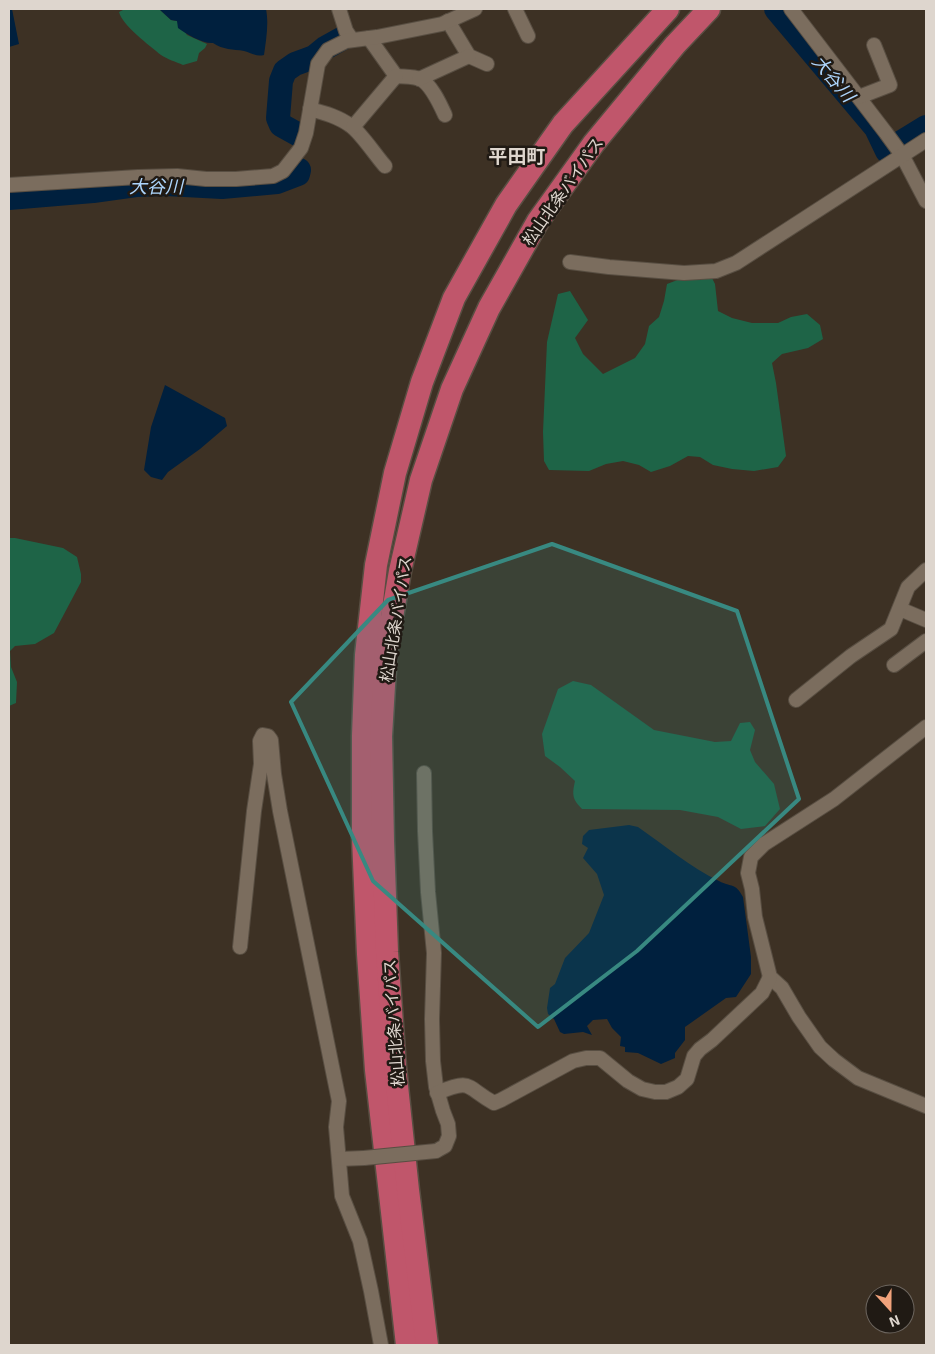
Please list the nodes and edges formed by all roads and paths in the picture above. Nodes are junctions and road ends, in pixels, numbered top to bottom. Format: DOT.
graph roads {
  1 [pos="339,9"];
  2 [pos="475,9"];
  3 [pos="515,9"];
  4 [pos="668,9"];
  5 [pos="708,9"];
  6 [pos="791,9"];
  7 [pos="448,21"];
  8 [pos="528,36"];
  9 [pos="369,38"];
  10 [pos="352,40"];
  11 [pos="874,45"];
  12 [pos="469,56"];
  13 [pos="488,64"];
  14 [pos="396,76"];
  15 [pos="419,78"];
  16 [pos="859,97"];
  17 [pos="310,109"];
  18 [pos="445,115"];
  19 [pos="353,127"];
  20 [pos="926,140"];
  21 [pos="902,155"];
  22 [pos="385,166"];
  23 [pos="9,186"];
  24 [pos="926,201"];
  25 [pos="570,262"];
  26 [pos="926,570"];
  27 [pos="900,609"];
  28 [pos="926,620"];
  29 [pos="926,641"];
  30 [pos="894,665"];
  31 [pos="796,700"];
  32 [pos="926,727"];
  33 [pos="424,772"];
  34 [pos="240,947"];
  35 [pos="770,977"];
  36 [pos="437,1093"];
  37 [pos="926,1106"];
  38 [pos="339,1160"];
  39 [pos="416,1340"];
  40 [pos="380,1342"];
  1 -- 10 [label="street"];
  2 -- 7 [label="street"];
  3 -- 8 [label="street"];
  4 -- 39 [label="highway, 松山北条バイパス"];
  5 -- 39 [label="highway, 松山北条バイパス"];
  6 -- 16 [label="street"];
  7 -- 9 [label="street"];
  7 -- 12 [label="street"];
  9 -- 10 [label="street"];
  9 -- 14 [label="street"];
  10 -- 17 [label="street"];
  11 -- 16 [label="street"];
  12 -- 13 [label="street"];
  12 -- 15 [label="street"];
  14 -- 15 [label="street"];
  14 -- 19 [label="street"];
  15 -- 18 [label="street"];
  16 -- 21 [label="street"];
  17 -- 19 [label="street"];
  17 -- 23 [label="street"];
  19 -- 22 [label="street"];
  20 -- 21 [label="street"];
  21 -- 24 [label="street"];
  21 -- 25 [label="street"];
  26 -- 27 [label="street"];
  27 -- 28 [label="street"];
  27 -- 31 [label="street"];
  29 -- 30 [label="street"];
  32 -- 35 [label="street"];
  33 -- 36 [label="street"];
  34 -- 38 [label="street"];
  35 -- 36 [label="street"];
  35 -- 37 [label="street"];
  36 -- 38 [label="street, bridge"];
  38 -- 40 [label="street"];
  39 -- 40 [label="street"];
}
